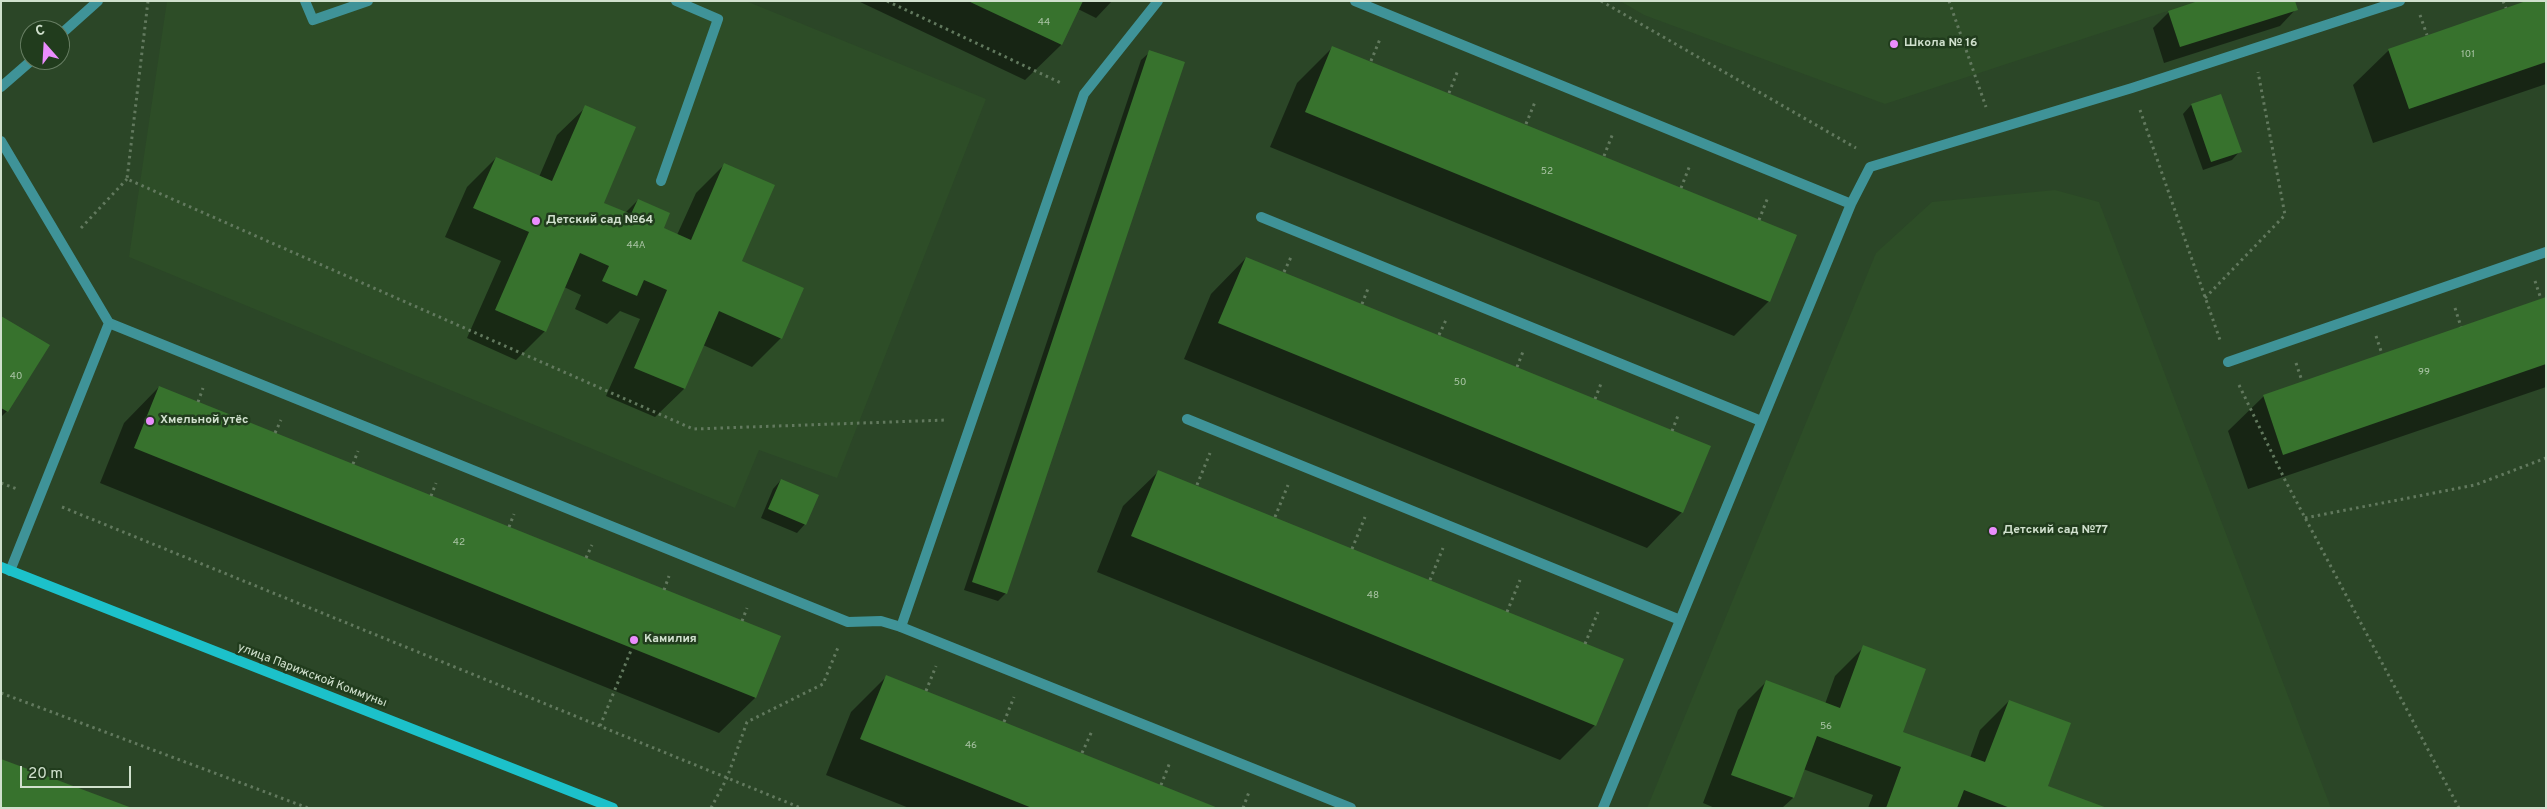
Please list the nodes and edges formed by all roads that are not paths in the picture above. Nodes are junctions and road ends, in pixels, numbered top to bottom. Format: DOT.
graph roads {
  1 [pos="98,1"];
  2 [pos="305,1"];
  3 [pos="368,1"];
  4 [pos="676,1"];
  5 [pos="1158,1"];
  6 [pos="1355,1"];
  7 [pos="2400,1"];
  8 [pos="70,26"];
  9 [pos="21,70"];
  10 [pos="1,87"];
  11 [pos="1,141"];
  12 [pos="661,182"];
  13 [pos="1851,204"];
  14 [pos="1261,217"];
  15 [pos="2546,252"];
  16 [pos="109,324"];
  17 [pos="2228,362"];
  18 [pos="1187,419"];
  19 [pos="1761,421"];
  20 [pos="6,569"];
  21 [pos="1680,620"];
  22 [pos="901,627"];
  23 [pos="613,808"];
  24 [pos="1351,808"];
  25 [pos="1603,808"];
  1 -- 8 [label="street"];
  2 -- 3 [label="street"];
  4 -- 12 [label="street"];
  5 -- 22 [label="street"];
  6 -- 13 [label="street"];
  7 -- 13 [label="street"];
  9 -- 10 [label="street"];
  11 -- 16 [label="street"];
  13 -- 19 [label="street"];
  14 -- 19 [label="street"];
  15 -- 17 [label="street"];
  16 -- 20 [label="street"];
  16 -- 22 [label="street"];
  18 -- 21 [label="street"];
  19 -- 21 [label="street"];
  20 -- 23 [label="main road, улица Парижской Коммуны"];
  21 -- 25 [label="street"];
  22 -- 24 [label="street"];
}
